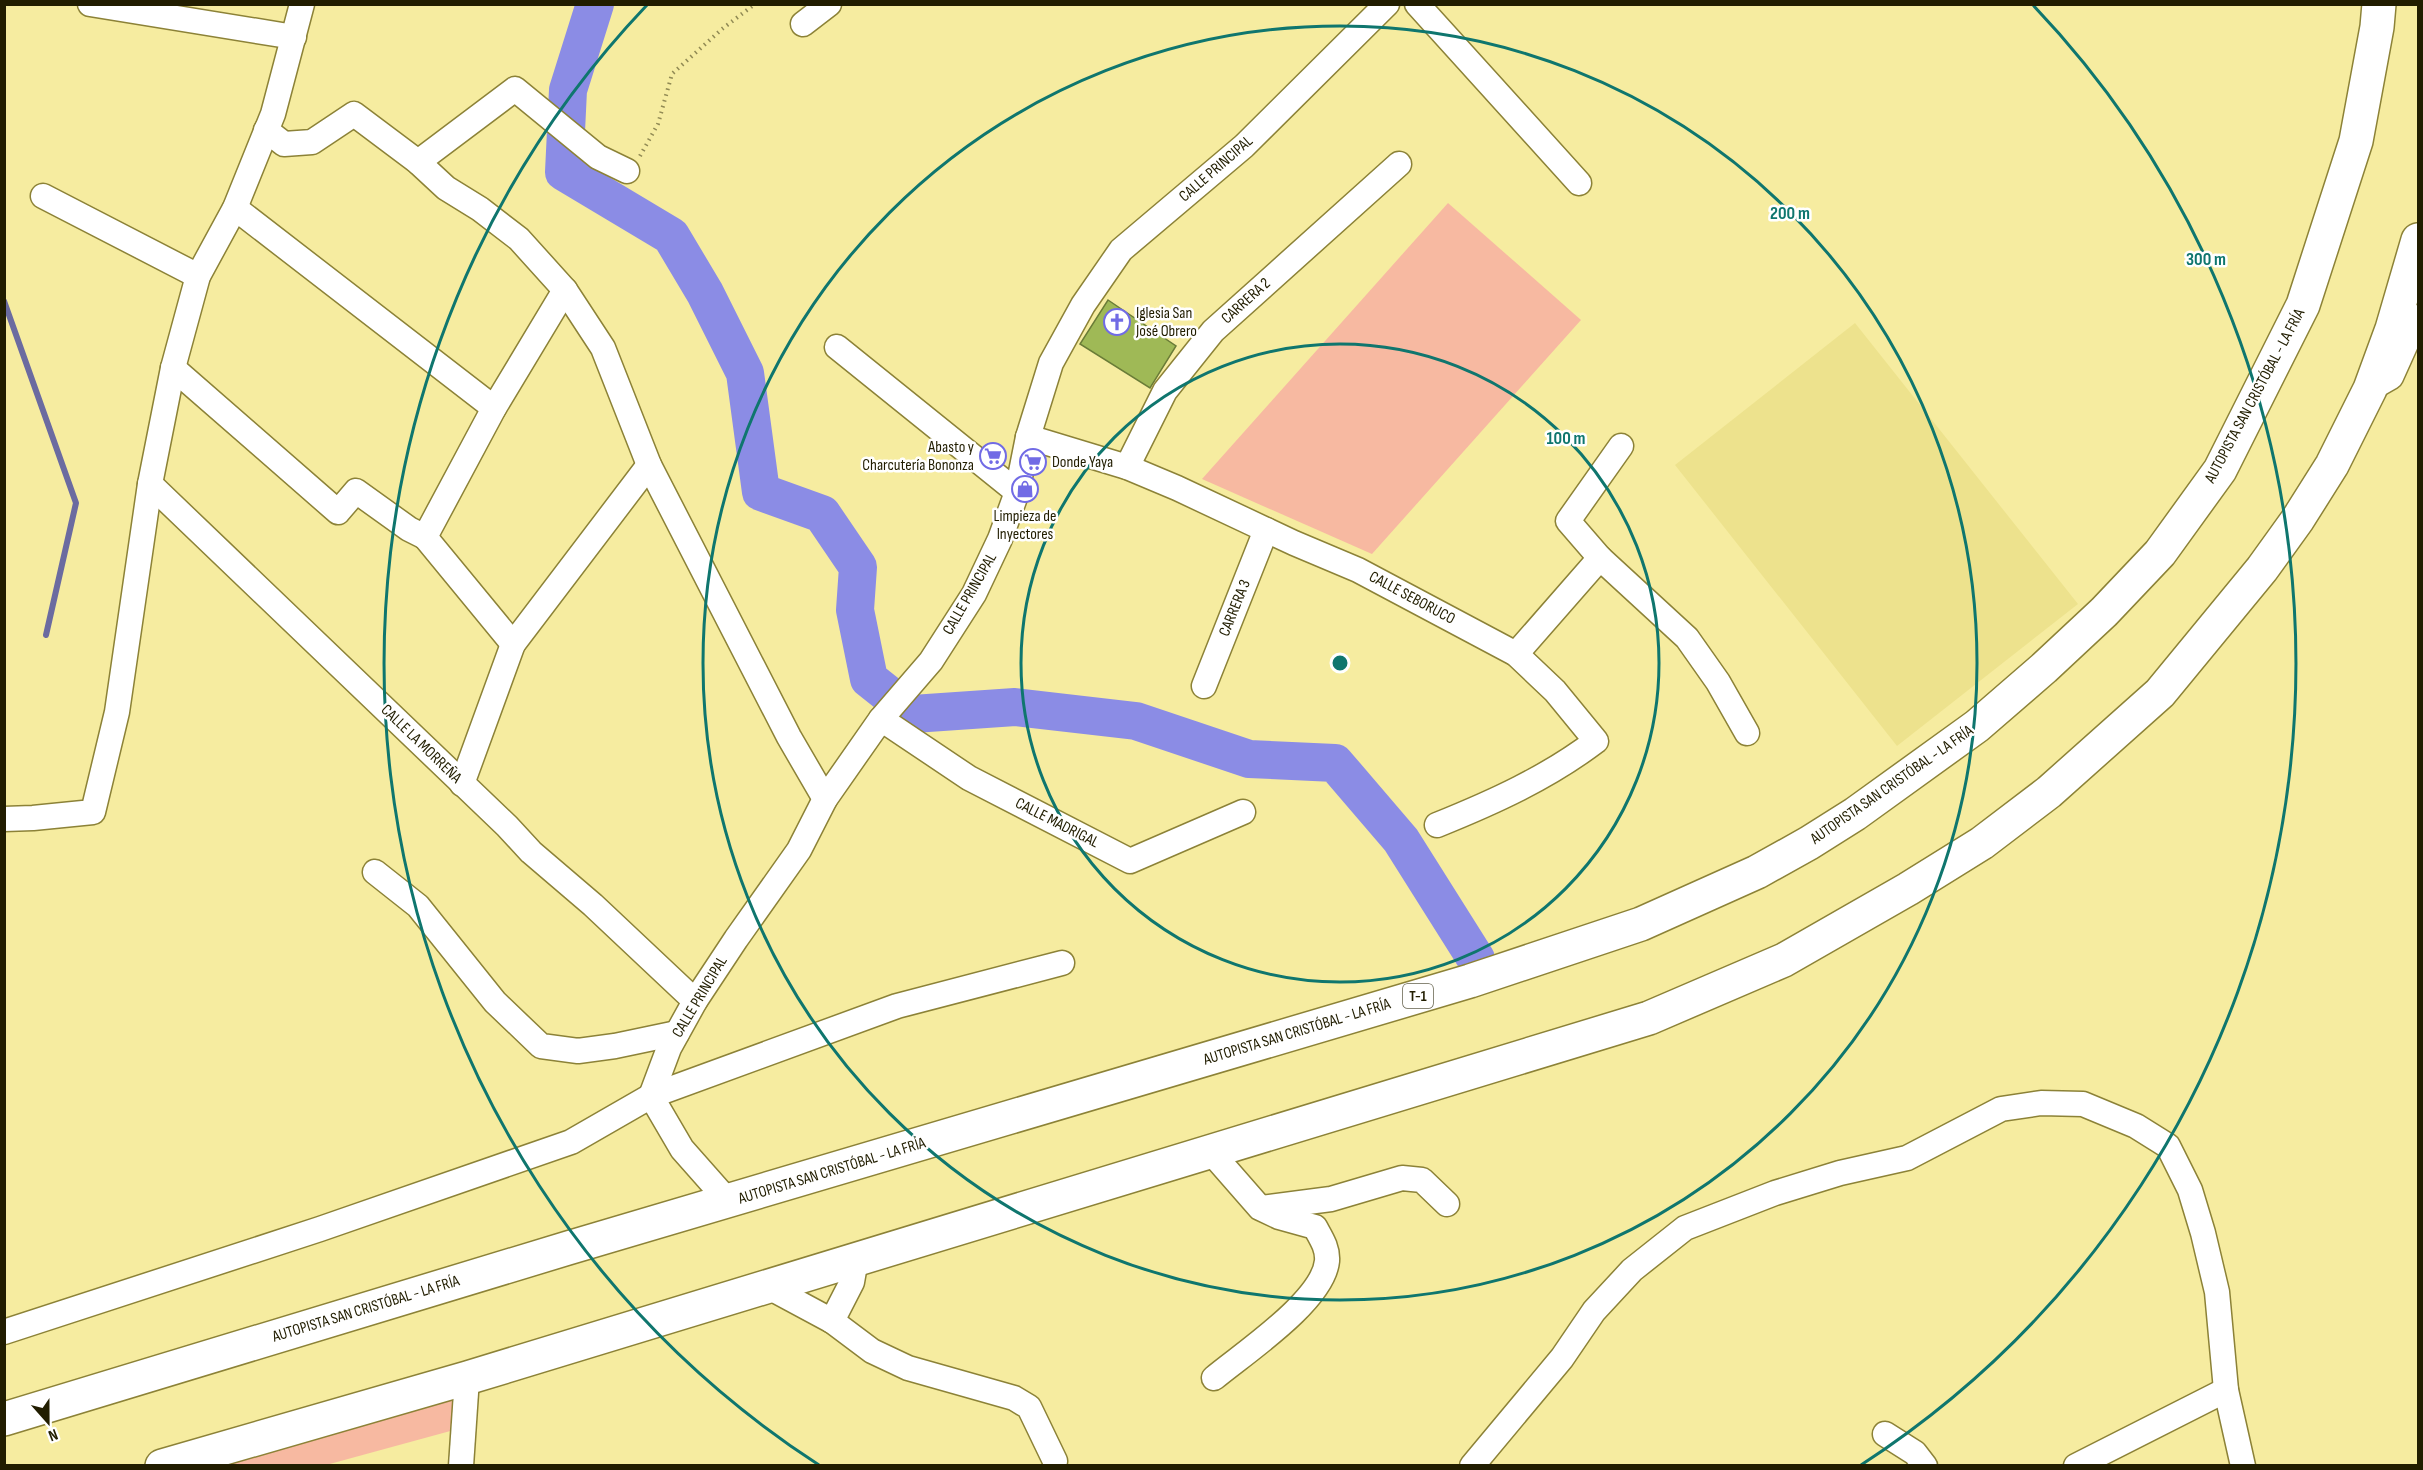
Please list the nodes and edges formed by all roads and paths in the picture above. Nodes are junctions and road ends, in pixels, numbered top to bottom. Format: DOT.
graph roads {
  1 [pos="90,4"];
  2 [pos="302,4"];
  3 [pos="755,4"];
  4 [pos="829,4"];
  5 [pos="1387,4"];
  6 [pos="1417,4"];
  7 [pos="2379,4"];
  8 [pos="803,24"];
  9 [pos="294,37"];
  10 [pos="266,130"];
  11 [pos="418,162"];
  12 [pos="1398,164"];
  13 [pos="627,171"];
  14 [pos="1579,183"];
  15 [pos="43,196"];
  16 [pos="235,207"];
  17 [pos="2418,240"];
  18 [pos="198,276"];
  19 [pos="565,290"];
  20 [pos="2418,317"];
  21 [pos="837,347"];
  22 [pos="173,368"];
  23 [pos="2370,389"];
  24 [pos="494,408"];
  25 [pos="1028,437"];
  26 [pos="1621,446"];
  27 [pos="649,465"];
  28 [pos="1127,467"];
  29 [pos="150,484"];
  30 [pos="1017,492"];
  31 [pos="1266,530"];
  32 [pos="425,537"];
  33 [pos="1600,558"];
  34 [pos="513,644"];
  35 [pos="1516,654"];
  36 [pos="1204,686"];
  37 [pos="881,719"];
  38 [pos="1747,733"];
  39 [pos="462,784"];
  40 [pos="825,799"];
  41 [pos="1243,812"];
  42 [pos="4,819"];
  43 [pos="1437,825"];
  44 [pos="375,872"];
  45 [pos="1062,963"];
  46 [pos="695,1001"];
  47 [pos="677,1033"];
  48 [pos="651,1096"];
  49 [pos="1211,1152"];
  50 [pos="728,1201"];
  51 [pos="1447,1204"];
  52 [pos="1260,1208"];
  53 [pos="856,1259"];
  54 [pos="767,1286"];
  55 [pos="832,1321"];
  56 [pos="4,1332"];
  57 [pos="467,1378"];
  58 [pos="1214,1378"];
  59 [pos="2226,1390"];
  60 [pos="4,1419"];
  61 [pos="1885,1434"];
  62 [pos="1053,1464"];
  63 [pos="162,1466"];
  64 [pos="461,1466"];
  65 [pos="1472,1466"];
  66 [pos="1925,1466"];
  67 [pos="2076,1466"];
  68 [pos="2243,1466"];
  1 -- 9 [label="street"];
  2 -- 9 [label="street"];
  3 -- 13 [label="path"];
  4 -- 8 [label="street"];
  5 -- 25 [label="street, CALLE PRINCIPAL"];
  6 -- 14 [label="street"];
  7 -- 50 [label="highway, AUTOPISTA SAN CRISTÓBAL - LA FRÍA / T-1"];
  9 -- 10 [label="street"];
  10 -- 11 [label="street"];
  10 -- 16 [label="street"];
  11 -- 13 [label="street"];
  11 -- 19 [label="street"];
  12 -- 28 [label="street, CARRERA 2"];
  15 -- 18 [label="street"];
  16 -- 18 [label="street"];
  16 -- 24 [label="street"];
  17 -- 23 [label="highway"];
  18 -- 22 [label="street"];
  19 -- 24 [label="street"];
  19 -- 27 [label="street"];
  20 -- 23 [label="street"];
  21 -- 30 [label="street"];
  22 -- 29 [label="street"];
  22 -- 32 [label="street"];
  23 -- 49 [label="highway"];
  24 -- 32 [label="street"];
  25 -- 28 [label="street, CALLE SEBORUCO"];
  25 -- 30 [label="street, CALLE PRINCIPAL"];
  26 -- 33 [label="street"];
  27 -- 34 [label="street"];
  27 -- 40 [label="street"];
  28 -- 31 [label="street, CALLE SEBORUCO"];
  29 -- 39 [label="street, CALLE LA MORREÑA"];
  29 -- 42 [label="street"];
  30 -- 37 [label="street, CALLE PRINCIPAL"];
  31 -- 35 [label="street, CALLE SEBORUCO"];
  31 -- 36 [label="street, CARRERA 3"];
  32 -- 34 [label="street"];
  33 -- 35 [label="street"];
  33 -- 38 [label="street"];
  34 -- 39 [label="street"];
  35 -- 43 [label="street, CALLE SEBORUCO"];
  37 -- 40 [label="street, CALLE PRINCIPAL"];
  37 -- 41 [label="street, CALLE MADRIGAL"];
  39 -- 46 [label="street, CALLE LA MORREÑA"];
  40 -- 46 [label="street, CALLE PRINCIPAL"];
  44 -- 47 [label="street"];
  45 -- 48 [label="street"];
  46 -- 47 [label="street, CALLE PRINCIPAL"];
  47 -- 48 [label="street, CALLE PRINCIPAL"];
  48 -- 50 [label="street"];
  48 -- 56 [label="street"];
  49 -- 52 [label="street"];
  49 -- 53 [label="highway"];
  50 -- 60 [label="highway, AUTOPISTA SAN CRISTÓBAL - LA FRÍA / T-1"];
  51 -- 52 [label="street"];
  52 -- 58 [label="street"];
  53 -- 54 [label="highway"];
  53 -- 55 [label="street"];
  54 -- 55 [label="street"];
  54 -- 57 [label="highway"];
  55 -- 62 [label="street"];
  57 -- 63 [label="highway"];
  57 -- 64 [label="street"];
  59 -- 65 [label="street"];
  59 -- 67 [label="street"];
  59 -- 68 [label="street"];
  61 -- 66 [label="street"];
}
